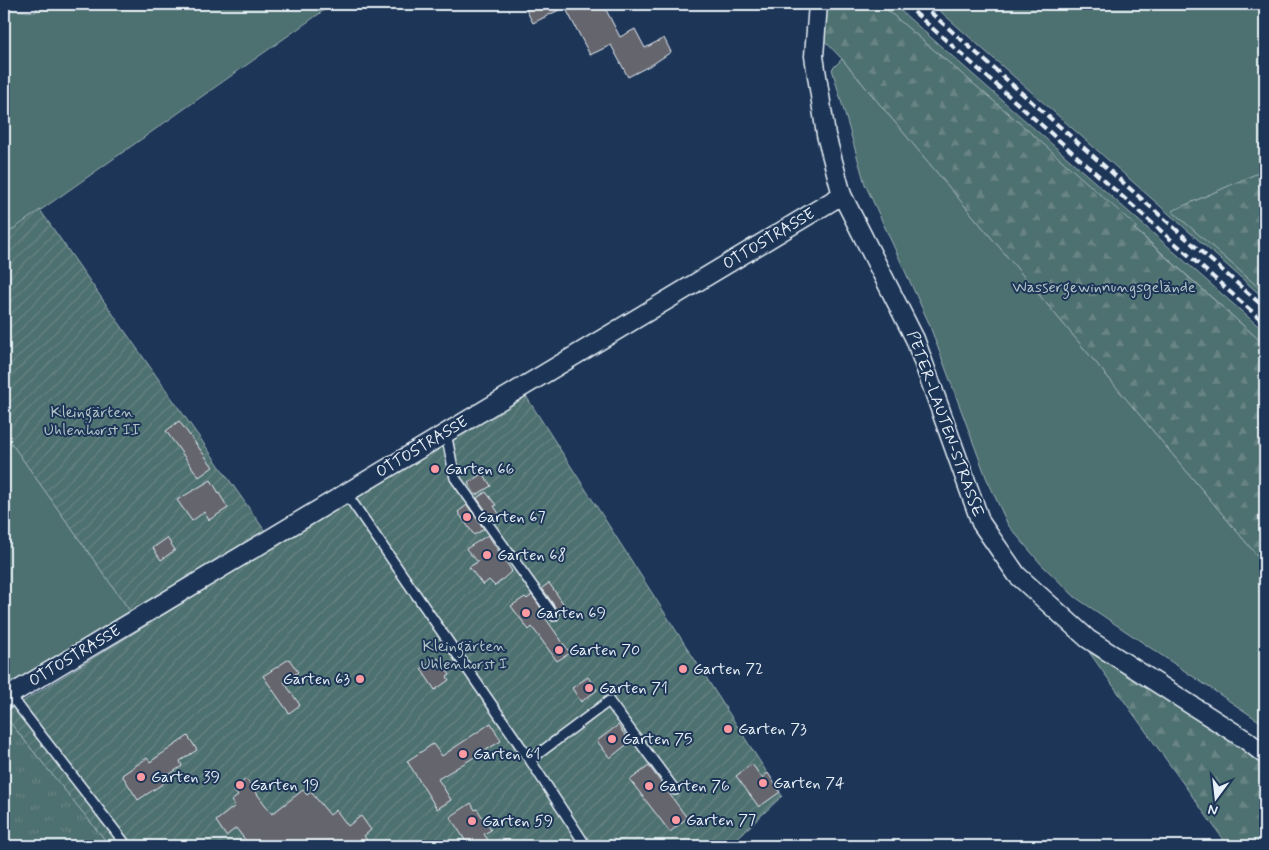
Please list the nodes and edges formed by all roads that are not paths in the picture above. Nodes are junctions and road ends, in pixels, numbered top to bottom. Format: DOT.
graph roads {
  1 [pos="818,4"];
  2 [pos="842,195"];
  3 [pos="446,433"];
  4 [pos="346,493"];
  5 [pos="554,616"];
  6 [pos="7,698"];
  7 [pos="1265,755"];
  8 [pos="530,760"];
  9 [pos="675,790"];
  10 [pos="127,846"];
  11 [pos="586,846"];
  1 -- 2 [label="street, PETER-LAUTEN-STRASSE"];
  2 -- 3 [label="street, OTTOSTRASSE"];
  2 -- 7 [label="street, PETER-LAUTEN-STRASSE"];
  3 -- 4 [label="street, OTTOSTRASSE"];
  3 -- 5 [label="lane"];
  4 -- 6 [label="street, OTTOSTRASSE"];
  4 -- 8 [label="lane"];
  6 -- 10 [label="lane"];
  8 -- 9 [label="lane"];
  8 -- 11 [label="lane"];
}
